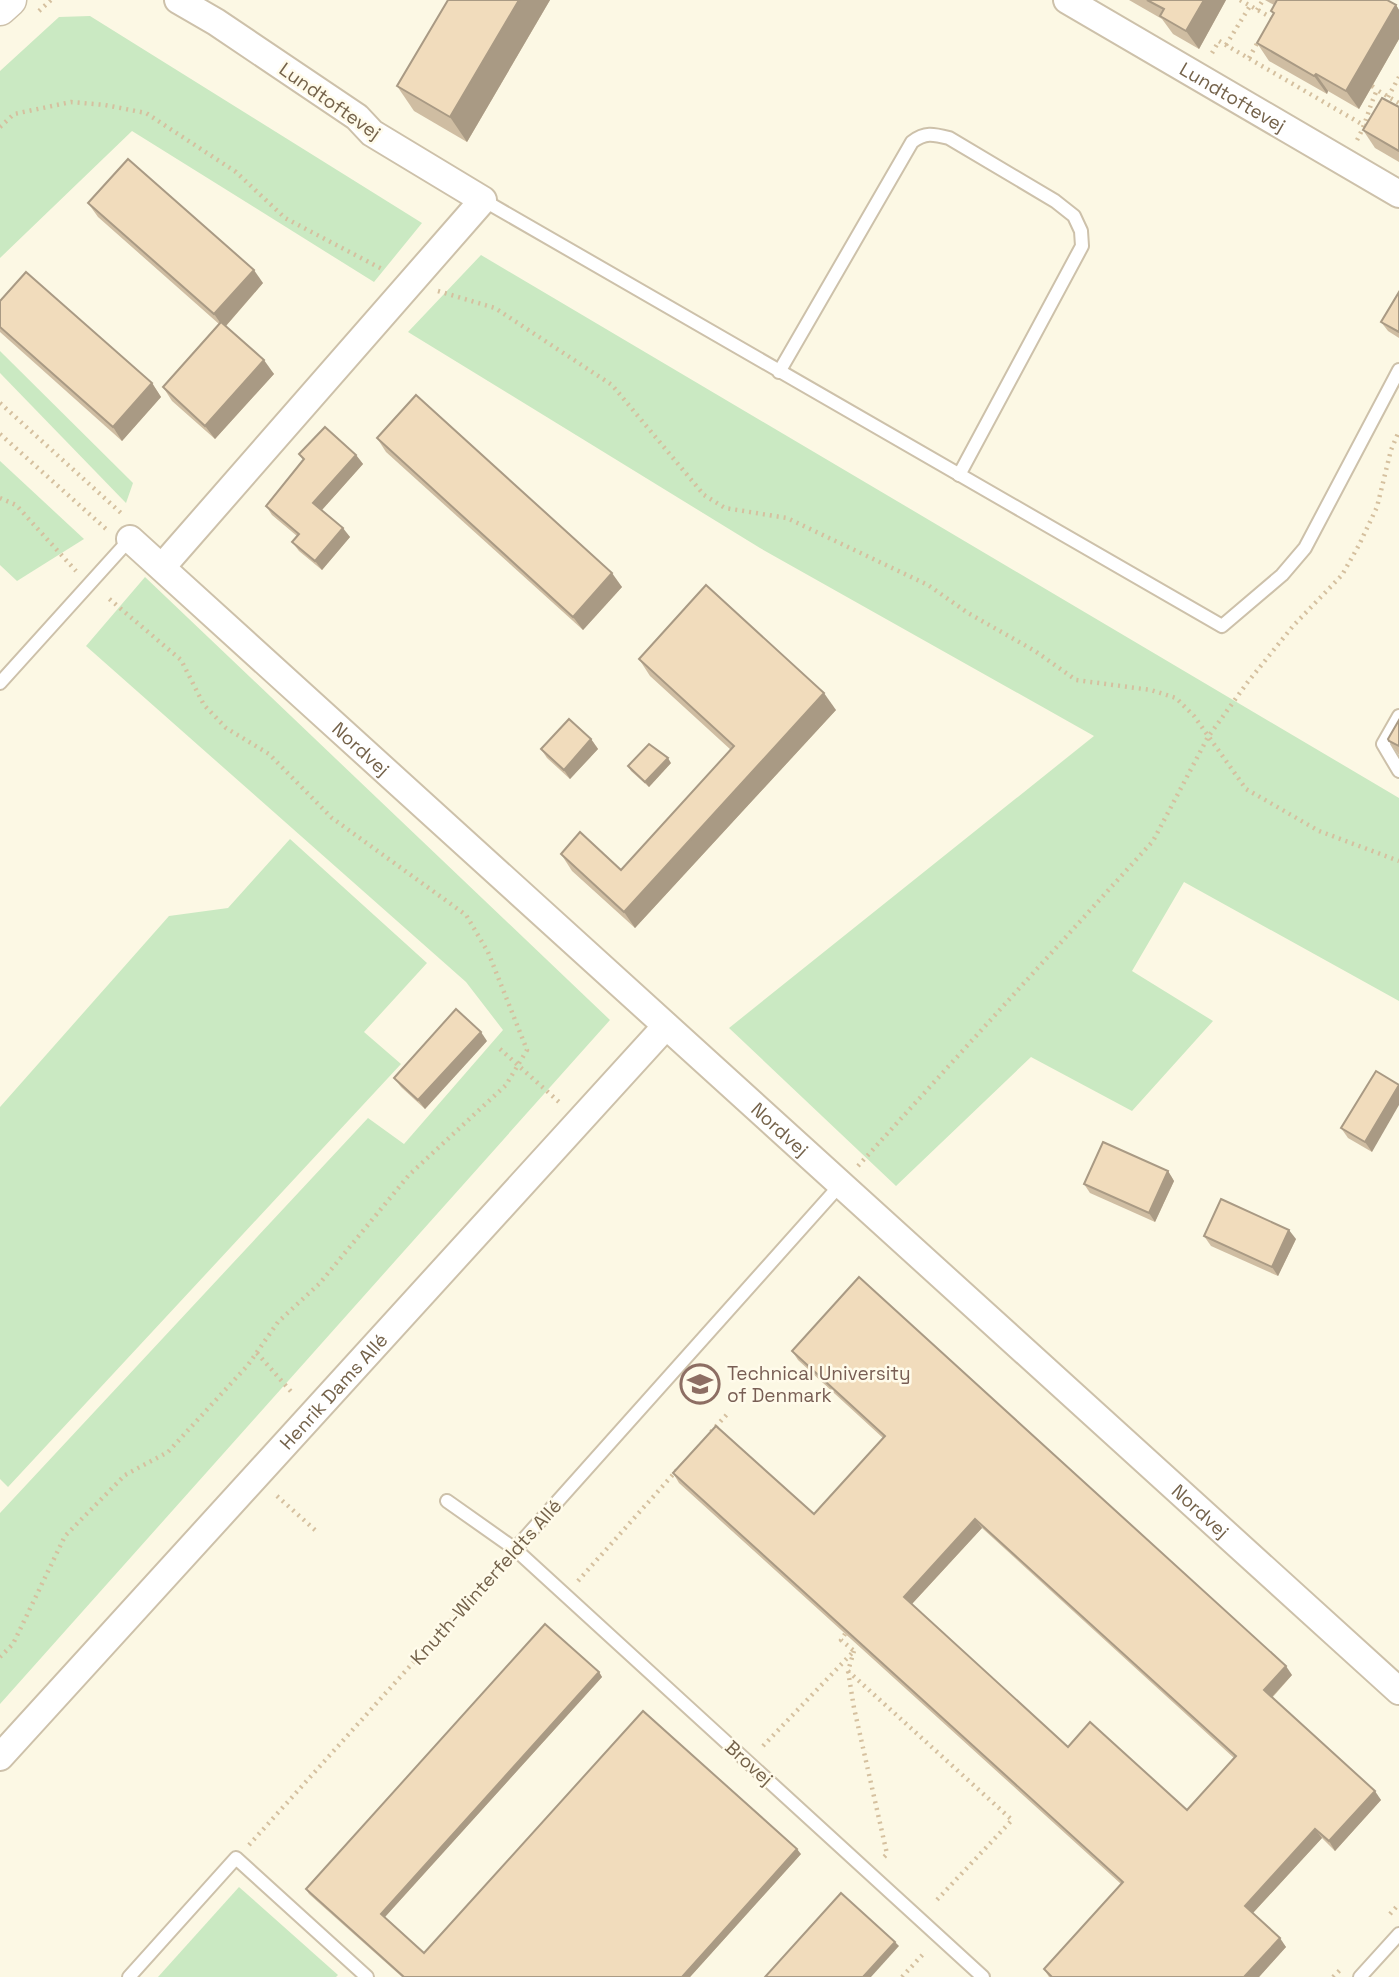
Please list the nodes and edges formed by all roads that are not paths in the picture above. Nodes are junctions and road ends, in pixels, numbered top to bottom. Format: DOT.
graph roads {
  1 [pos="10,0"];
  2 [pos="178,0"];
  3 [pos="1067,0"];
  4 [pos="0,9"];
  5 [pos="1399,194"];
  6 [pos="483,200"];
  7 [pos="1399,370"];
  8 [pos="779,372"];
  9 [pos="959,475"];
  10 [pos="130,539"];
  11 [pos="162,567"];
  12 [pos="0,684"];
  13 [pos="1399,716"];
  14 [pos="1399,771"];
  15 [pos="666,1026"];
  16 [pos="841,1184"];
  17 [pos="447,1501"];
  18 [pos="515,1549"];
  19 [pos="1399,1691"];
  20 [pos="0,1757"];
  21 [pos="1399,1934"];
  22 [pos="363,1976"];
  23 [pos="129,1977"];
  24 [pos="983,1977"];
  25 [pos="1360,1977"];
  1 -- 4 [label="street"];
  2 -- 6 [label="street, Lundtoftevej"];
  3 -- 5 [label="street, Lundtoftevej"];
  6 -- 8 [label="lane"];
  6 -- 11 [label="street"];
  7 -- 9 [label="lane"];
  8 -- 9 [label="lane"];
  8 -- 9 [label="lane"];
  10 -- 11 [label="street, Nordvej"];
  10 -- 12 [label="lane"];
  11 -- 15 [label="street, Nordvej"];
  13 -- 14 [label="lane"];
  15 -- 16 [label="street, Nordvej"];
  15 -- 20 [label="street, Henrik Dams Allé"];
  16 -- 18 [label="lane, Knuth-Winterfeldts Allé"];
  16 -- 19 [label="street, Nordvej"];
  17 -- 18 [label="lane, Brovej"];
  18 -- 24 [label="lane, Brovej"];
  21 -- 25 [label="lane"];
  22 -- 23 [label="lane"];
}
